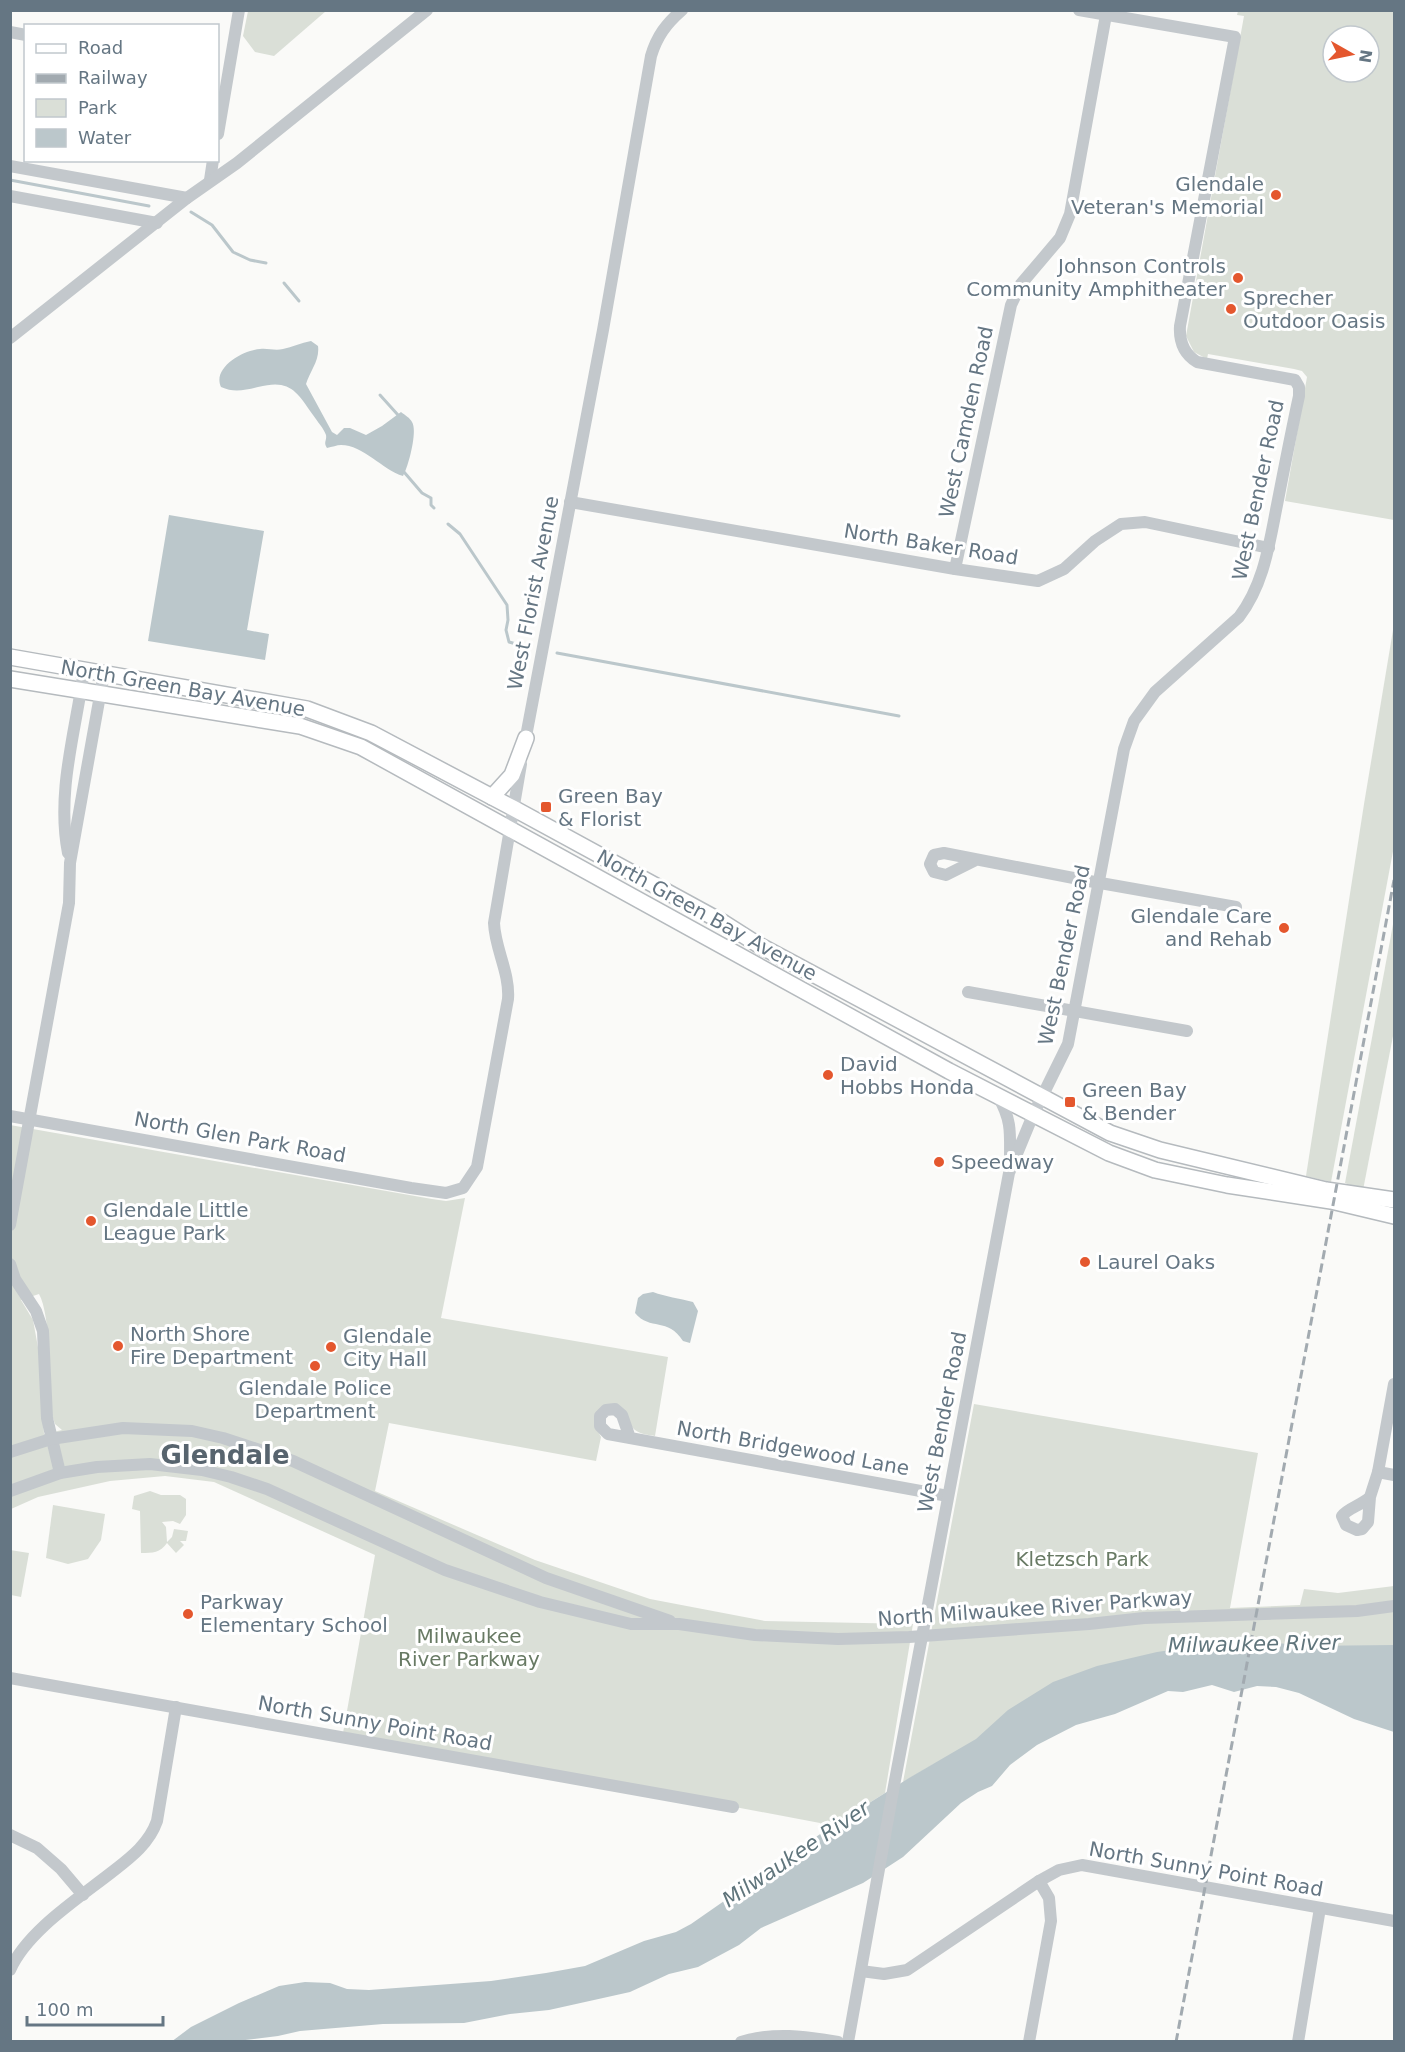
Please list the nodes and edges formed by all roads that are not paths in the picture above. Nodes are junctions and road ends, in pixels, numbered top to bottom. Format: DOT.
graph roads {
  1 [pos="239,10"];
  2 [pos="428,10"];
  3 [pos="682,10"];
  4 [pos="1079,10"];
  5 [pos="1106,15"];
  6 [pos="223,71"];
  7 [pos="219,121"];
  8 [pos="213,162"];
  9 [pos="10,166"];
  10 [pos="210,180"];
  11 [pos="10,196"];
  12 [pos="187,198"];
  13 [pos="157,223"];
  14 [pos="10,338"];
  15 [pos="570,502"];
  16 [pos="1269,548"];
  17 [pos="956,569"];
  18 [pos="10,657"];
  19 [pos="84,670"];
  20 [pos="104,673"];
  21 [pos="10,679"];
  22 [pos="81,691"];
  23 [pos="100,694"];
  24 [pos="526,738"];
  25 [pos="492,797"];
  26 [pos="513,808"];
  27 [pos="510,828"];
  28 [pos="598,855"];
  29 [pos="976,860"];
  30 [pos="70,863"];
  31 [pos="615,864"];
  32 [pos="588,874"];
  33 [pos="605,883"];
  34 [pos="1099,883"];
  35 [pos="1236,907"];
  36 [pos="968,992"];
  37 [pos="1076,1012"];
  38 [pos="1187,1031"];
  39 [pos="1042,1096"];
  40 [pos="999,1098"];
  41 [pos="1033,1115"];
  42 [pos="10,1116"];
  43 [pos="31,1119"];
  44 [pos="1009,1173"];
  45 [pos="463,1188"];
  46 [pos="1395,1200"];
  47 [pos="1395,1216"];
  48 [pos="10,1225"];
  49 [pos="10,1264"];
  50 [pos="1395,1384"];
  51 [pos="630,1438"];
  52 [pos="51,1439"];
  53 [pos="10,1452"];
  54 [pos="1378,1472"];
  55 [pos="60,1473"];
  56 [pos="1395,1475"];
  57 [pos="10,1491"];
  58 [pos="948,1496"];
  59 [pos="1370,1497"];
  60 [pos="1395,1606"];
  61 [pos="680,1624"];
  62 [pos="922,1636"];
  63 [pos="10,1678"];
  64 [pos="176,1707"];
  65 [pos="733,1807"];
  66 [pos="10,1835"];
  67 [pos="1039,1881"];
  68 [pos="83,1895"];
  69 [pos="1320,1908"];
  70 [pos="1395,1921"];
  71 [pos="10,1970"];
  72 [pos="861,1971"];
  73 [pos="741,2042"];
  74 [pos="838,2042"];
  75 [pos="848,2042"];
  76 [pos="1029,2042"];
  77 [pos="1298,2042"];
  1 -- 6 [label="street"];
  2 -- 10 [label="street"];
  3 -- 15 [label="street, West Florist Avenue"];
  4 -- 5 [label="street"];
  5 -- 16 [label="street, West Bender Road"];
  5 -- 17 [label="street, West Camden Road"];
  6 -- 7 [label="street"];
  8 -- 10 [label="street"];
  9 -- 12 [label="street"];
  10 -- 12 [label="street"];
  11 -- 13 [label="street"];
  12 -- 13 [label="street"];
  13 -- 14 [label="street"];
  15 -- 17 [label="street, North Baker Road"];
  15 -- 24 [label="street, West Florist Avenue"];
  16 -- 17 [label="street, North Baker Road"];
  16 -- 34 [label="street, West Bender Road"];
  18 -- 19 [label="main road, North Green Bay Avenue"];
  19 -- 20 [label="main road, North Green Bay Avenue"];
  19 -- 22 [label="street"];
  20 -- 23 [label="street"];
  20 -- 25 [label="main road, North Green Bay Avenue"];
  21 -- 22 [label="main road, North Green Bay Avenue"];
  22 -- 23 [label="main road, North Green Bay Avenue"];
  22 -- 30 [label="street"];
  23 -- 27 [label="main road, North Green Bay Avenue"];
  23 -- 30 [label="street"];
  24 -- 25 [label="main road"];
  24 -- 26 [label="street, West Florist Avenue"];
  25 -- 26 [label="main road, North Green Bay Avenue"];
  26 -- 27 [label="street, West Florist Avenue"];
  26 -- 28 [label="main road, North Green Bay Avenue"];
  27 -- 32 [label="main road, North Green Bay Avenue"];
  27 -- 45 [label="street, West Florist Avenue"];
  28 -- 31 [label="main road, North Green Bay Avenue"];
  28 -- 32 [label="main road"];
  29 -- 34 [label="street"];
  30 -- 43 [label="street"];
  31 -- 33 [label="main road"];
  31 -- 39 [label="main road, North Green Bay Avenue"];
  32 -- 33 [label="main road, North Green Bay Avenue"];
  33 -- 40 [label="main road, North Green Bay Avenue"];
  34 -- 35 [label="street"];
  34 -- 37 [label="street, West Bender Road"];
  36 -- 37 [label="street"];
  37 -- 38 [label="street"];
  37 -- 39 [label="street, West Bender Road"];
  39 -- 41 [label="street, West Bender Road"];
  39 -- 46 [label="main road, North Green Bay Avenue"];
  40 -- 41 [label="main road, North Green Bay Avenue"];
  40 -- 44 [label="street"];
  41 -- 44 [label="street, West Bender Road"];
  41 -- 47 [label="main road, North Green Bay Avenue"];
  42 -- 43 [label="street, North Glen Park Road"];
  43 -- 45 [label="street, North Glen Park Road"];
  43 -- 48 [label="street"];
  44 -- 58 [label="street, West Bender Road"];
  49 -- 52 [label="street"];
  50 -- 54 [label="street"];
  51 -- 58 [label="street, North Bridgewood Lane"];
  52 -- 53 [label="street, North Milwaukee River Parkway"];
  52 -- 55 [label="street"];
  52 -- 61 [label="street, North Milwaukee River Parkway"];
  54 -- 56 [label="street"];
  54 -- 59 [label="street"];
  55 -- 57 [label="street, North Milwaukee River Parkway"];
  55 -- 61 [label="street, North Milwaukee River Parkway"];
  58 -- 62 [label="street, West Bender Road"];
  60 -- 62 [label="street, North Milwaukee River Parkway"];
  61 -- 62 [label="street, North Milwaukee River Parkway"];
  62 -- 72 [label="street, West Bender Road"];
  63 -- 64 [label="street, North Sunny Point Road"];
  64 -- 65 [label="street, North Sunny Point Road"];
  64 -- 68 [label="street"];
  66 -- 68 [label="street"];
  67 -- 69 [label="street, North Sunny Point Road"];
  67 -- 72 [label="street, North Sunny Point Road"];
  67 -- 76 [label="street"];
  68 -- 71 [label="street"];
  69 -- 70 [label="street, North Sunny Point Road"];
  69 -- 77 [label="street"];
  72 -- 75 [label="street, West Bender Road"];
  73 -- 74 [label="street"];
}
